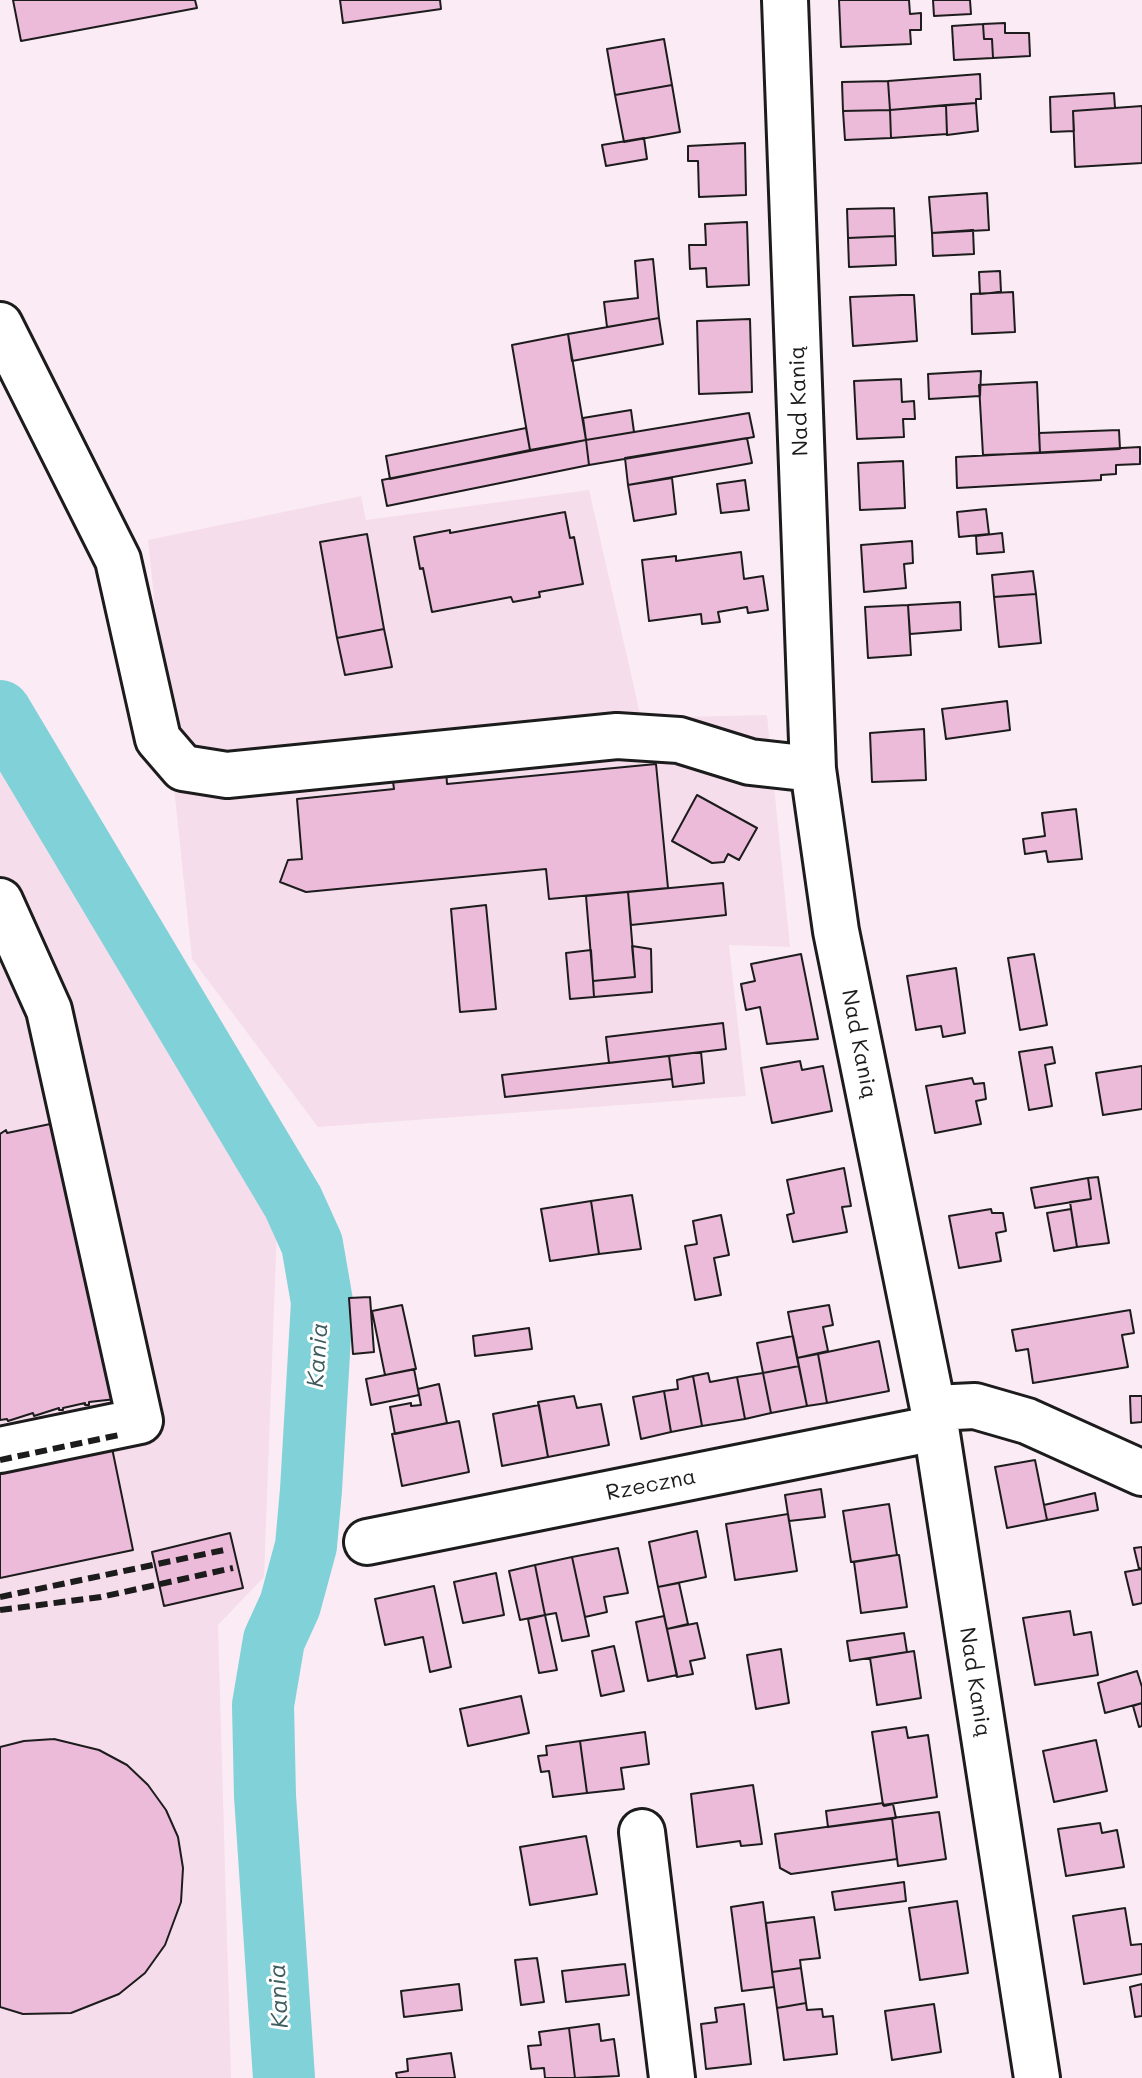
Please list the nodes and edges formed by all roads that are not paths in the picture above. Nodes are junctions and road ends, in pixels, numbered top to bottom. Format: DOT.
graph roads {
  1 [pos="785,0"];
  2 [pos="0,325"];
  3 [pos="813,769"];
  4 [pos="0,901"];
  5 [pos="934,1418"];
  6 [pos="0,1450"];
  7 [pos="1142,1473"];
  8 [pos="367,1542"];
  9 [pos="642,1832"];
  10 [pos="672,2078"];
  11 [pos="1037,2078"];
  1 -- 3 [label="street, Nad Kanią"];
  2 -- 3 [label="street"];
  3 -- 5 [label="street, Nad Kanią"];
  4 -- 6 [label="street"];
  5 -- 7 [label="street, Rzeczna"];
  5 -- 8 [label="street, Rzeczna"];
  5 -- 11 [label="street, Nad Kanią"];
  9 -- 10 [label="street"];
}
